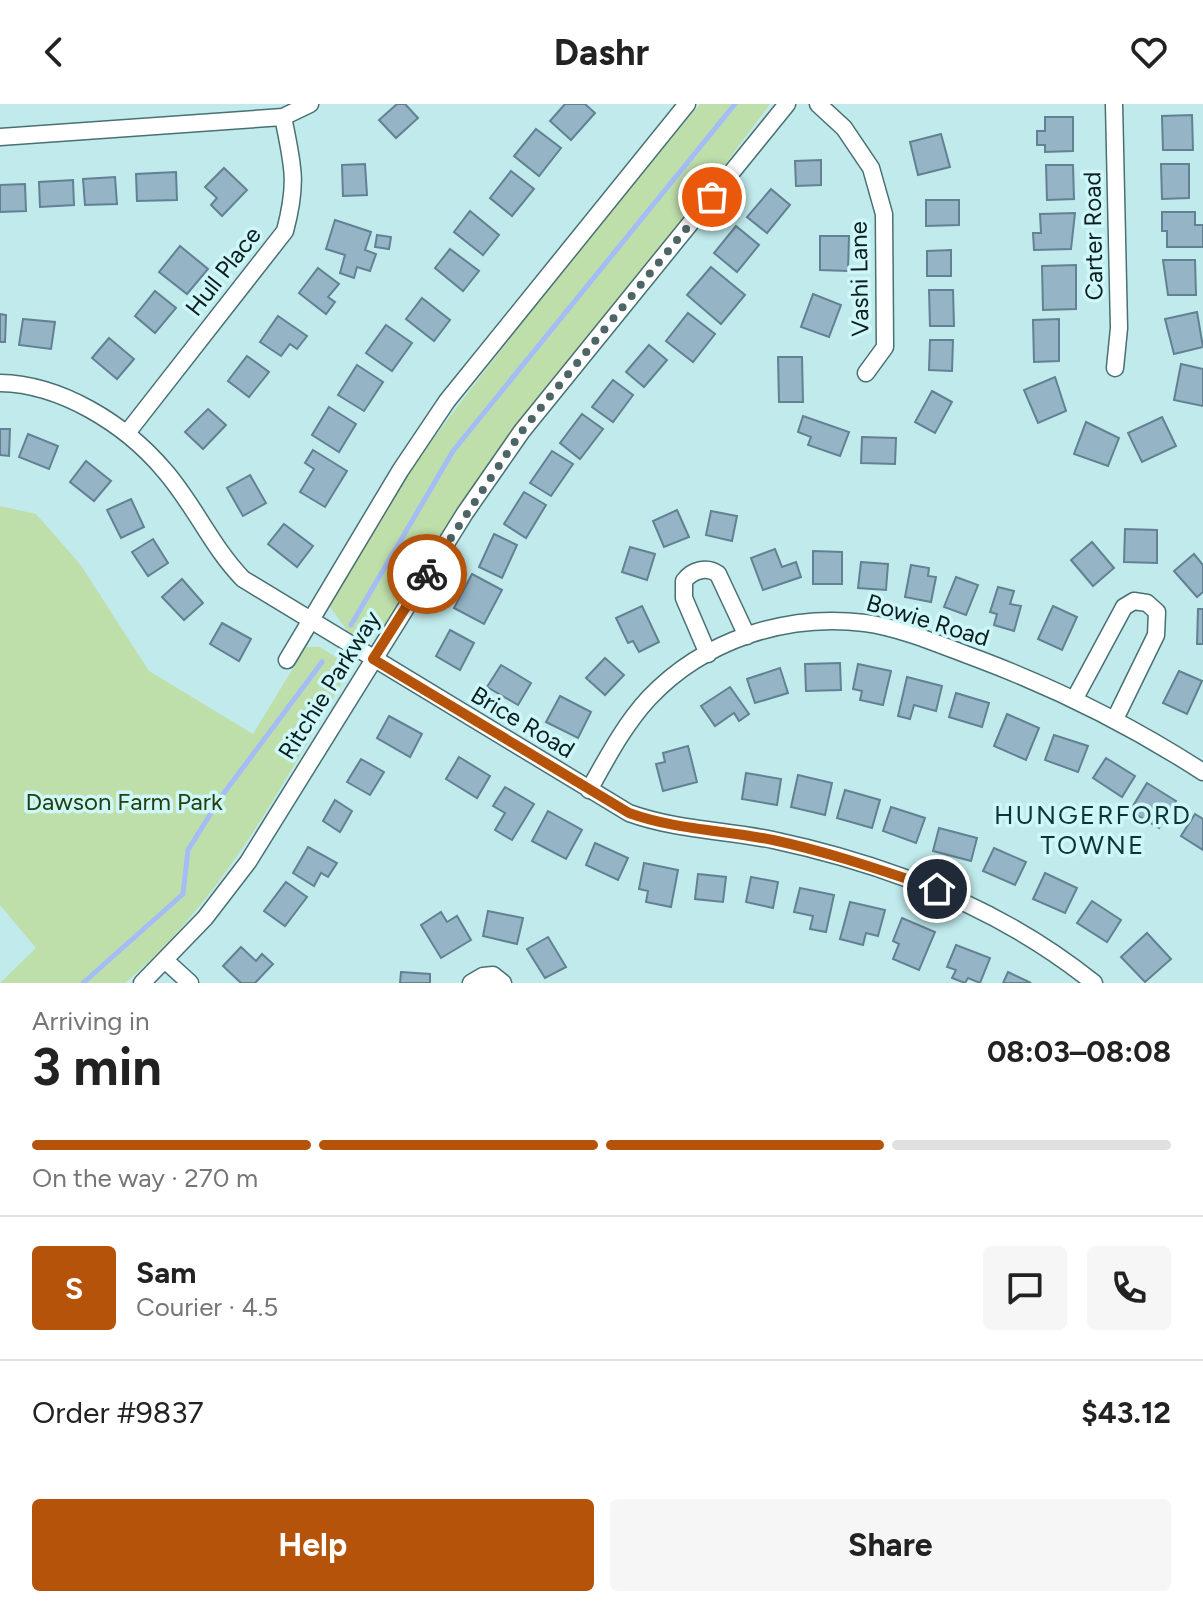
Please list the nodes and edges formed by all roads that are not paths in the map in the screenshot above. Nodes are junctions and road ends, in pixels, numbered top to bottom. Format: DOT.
graph roads {
  1 [pos="310,104"];
  2 [pos="687,104"];
  3 [pos="787,104"];
  4 [pos="818,104"];
  5 [pos="1114,104"];
  6 [pos="283,117"];
  7 [pos="0,137"];
  8 [pos="1115,368"];
  9 [pos="866,373"];
  10 [pos="0,383"];
  11 [pos="127,433"];
  12 [pos="313,622"];
  13 [pos="747,636"];
  14 [pos="708,654"];
  15 [pos="373,659"];
  16 [pos="287,660"];
  17 [pos="1075,698"];
  18 [pos="1115,719"];
  19 [pos="1203,772"];
  20 [pos="589,790"];
  21 [pos="167,962"];
  22 [pos="142,983"];
  23 [pos="190,983"];
  24 [pos="471,983"];
  25 [pos="503,983"];
  26 [pos="1094,983"];
  1 -- 6 [label="street"];
  2 -- 12 [label="street, Ritchie Parkway"];
  3 -- 15 [label="street, Ritchie Parkway"];
  4 -- 9 [label="street, Vashi Lane"];
  5 -- 8 [label="street, Carter Road"];
  6 -- 7 [label="street"];
  6 -- 11 [label="street, Hull Place"];
  10 -- 11 [label="street, Brice Road"];
  11 -- 12 [label="street, Brice Road"];
  12 -- 15 [label="street, Brice Road"];
  12 -- 16 [label="street, Ritchie Parkway"];
  13 -- 14 [label="street, Bowie Road"];
  13 -- 14 [label="street"];
  13 -- 17 [label="street, Bowie Road"];
  14 -- 20 [label="street, Bowie Road"];
  15 -- 20 [label="street, Brice Road"];
  15 -- 21 [label="street, Ritchie Parkway"];
  17 -- 18 [label="street, Bowie Road"];
  17 -- 18 [label="street"];
  18 -- 19 [label="street, Bowie Road"];
  20 -- 26 [label="street, Brice Road"];
  21 -- 22 [label="street, Ritchie Parkway"];
  21 -- 23 [label="street"];
  24 -- 25 [label="street"];
}
